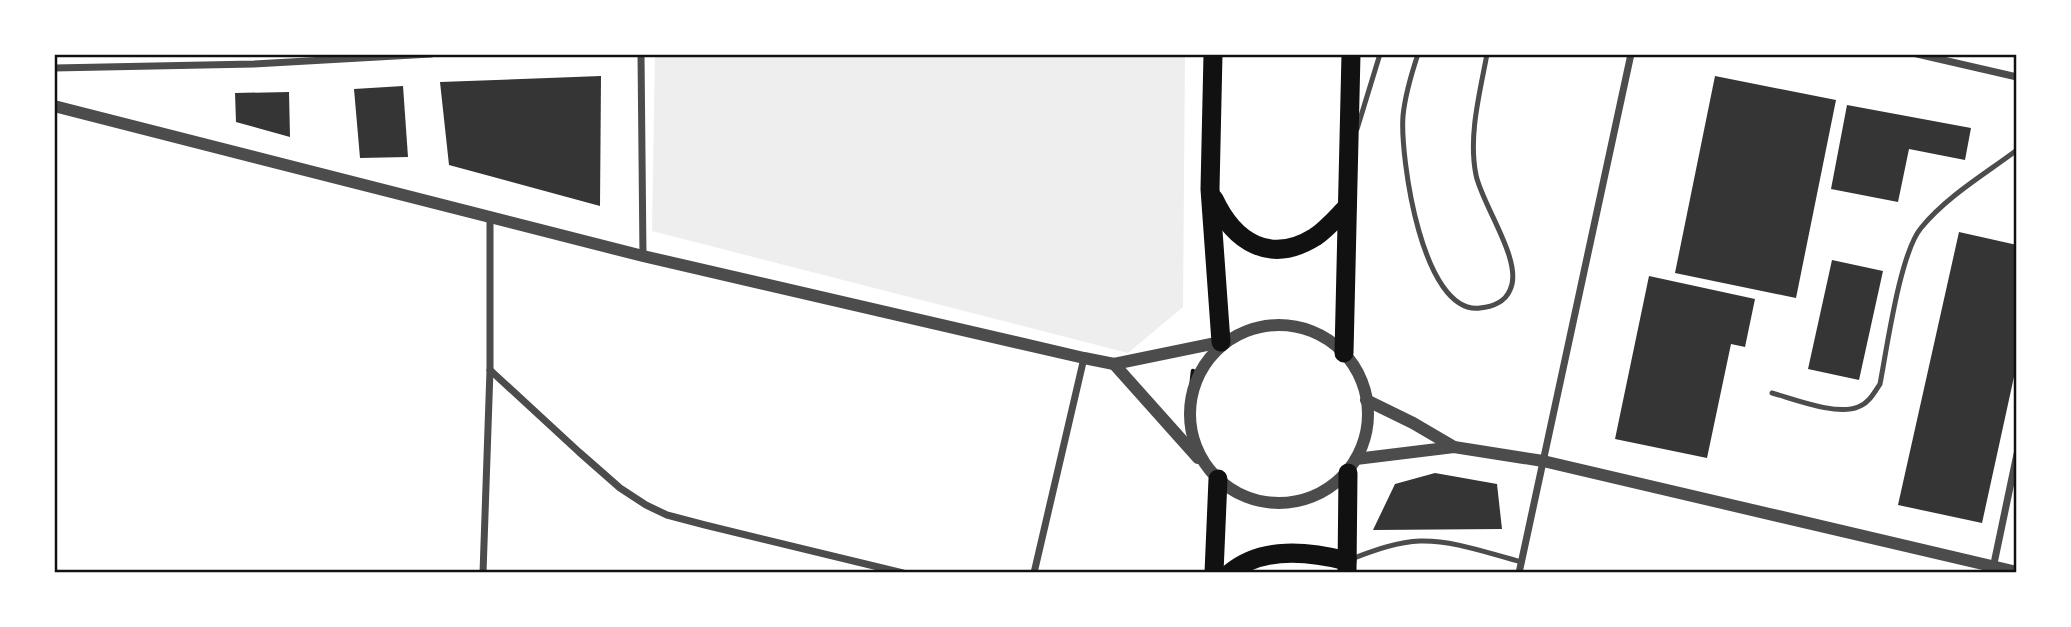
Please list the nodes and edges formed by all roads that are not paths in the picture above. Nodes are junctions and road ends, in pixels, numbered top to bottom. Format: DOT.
graph roads {
  1 [pos="431,54"];
  2 [pos="641,54"];
  3 [pos="1213,54"];
  4 [pos="1351,54"];
  5 [pos="1380,54"];
  6 [pos="1418,54"];
  7 [pos="1487,54"];
  8 [pos="1631,54"];
  9 [pos="1917,54"];
  10 [pos="54,68"];
  11 [pos="2017,78"];
  12 [pos="54,106"];
  13 [pos="2017,150"];
  14 [pos="1348,163"];
  15 [pos="1210,189"];
  16 [pos="1347,207"];
  17 [pos="489,218"];
  18 [pos="643,256"];
  19 [pos="1221,342"];
  20 [pos="1344,354"];
  21 [pos="1084,358"];
  22 [pos="1114,364"];
  23 [pos="490,370"];
  24 [pos="1772,393"];
  25 [pos="1366,400"];
  26 [pos="1454,447"];
  27 [pos="2017,454"];
  28 [pos="1543,461"];
  29 [pos="1205,465"];
  30 [pos="1352,466"];
  31 [pos="1219,480"];
  32 [pos="1522,562"];
  33 [pos="1347,567"];
  34 [pos="1992,570"];
  35 [pos="2017,572"];
  36 [pos="483,573"];
  37 [pos="903,573"];
  38 [pos="1034,573"];
  39 [pos="1213,573"];
  40 [pos="1230,573"];
  41 [pos="1520,573"];
  1 -- 10 [label="street"];
  2 -- 18 [label="street"];
  3 -- 15 [label="highway"];
  4 -- 14 [label="highway"];
  5 -- 14 [label="lane"];
  6 -- 7 [label="lane"];
  8 -- 28 [label="street"];
  9 -- 11 [label="street"];
  12 -- 17 [label="street"];
  13 -- 24 [label="lane"];
  14 -- 16 [label="highway"];
  15 -- 16 [label="highway"];
  15 -- 19 [label="highway"];
  16 -- 20 [label="highway"];
  17 -- 18 [label="street"];
  17 -- 23 [label="street"];
  18 -- 21 [label="street"];
  19 -- 20 [label="street"];
  19 -- 22 [label="street"];
  19 -- 29 [label="street"];
  20 -- 25 [label="street"];
  21 -- 22 [label="street"];
  21 -- 38 [label="street"];
  22 -- 29 [label="street"];
  23 -- 36 [label="street"];
  23 -- 37 [label="street"];
  25 -- 26 [label="street"];
  25 -- 30 [label="street"];
  26 -- 28 [label="street"];
  26 -- 30 [label="street"];
  27 -- 34 [label="street"];
  28 -- 32 [label="street"];
  28 -- 34 [label="street"];
  29 -- 31 [label="street"];
  30 -- 31 [label="street"];
  30 -- 33 [label="highway"];
  31 -- 39 [label="highway"];
  32 -- 33 [label="lane"];
  32 -- 41 [label="street"];
  33 -- 40 [label="highway"];
  34 -- 35 [label="street"];
}
